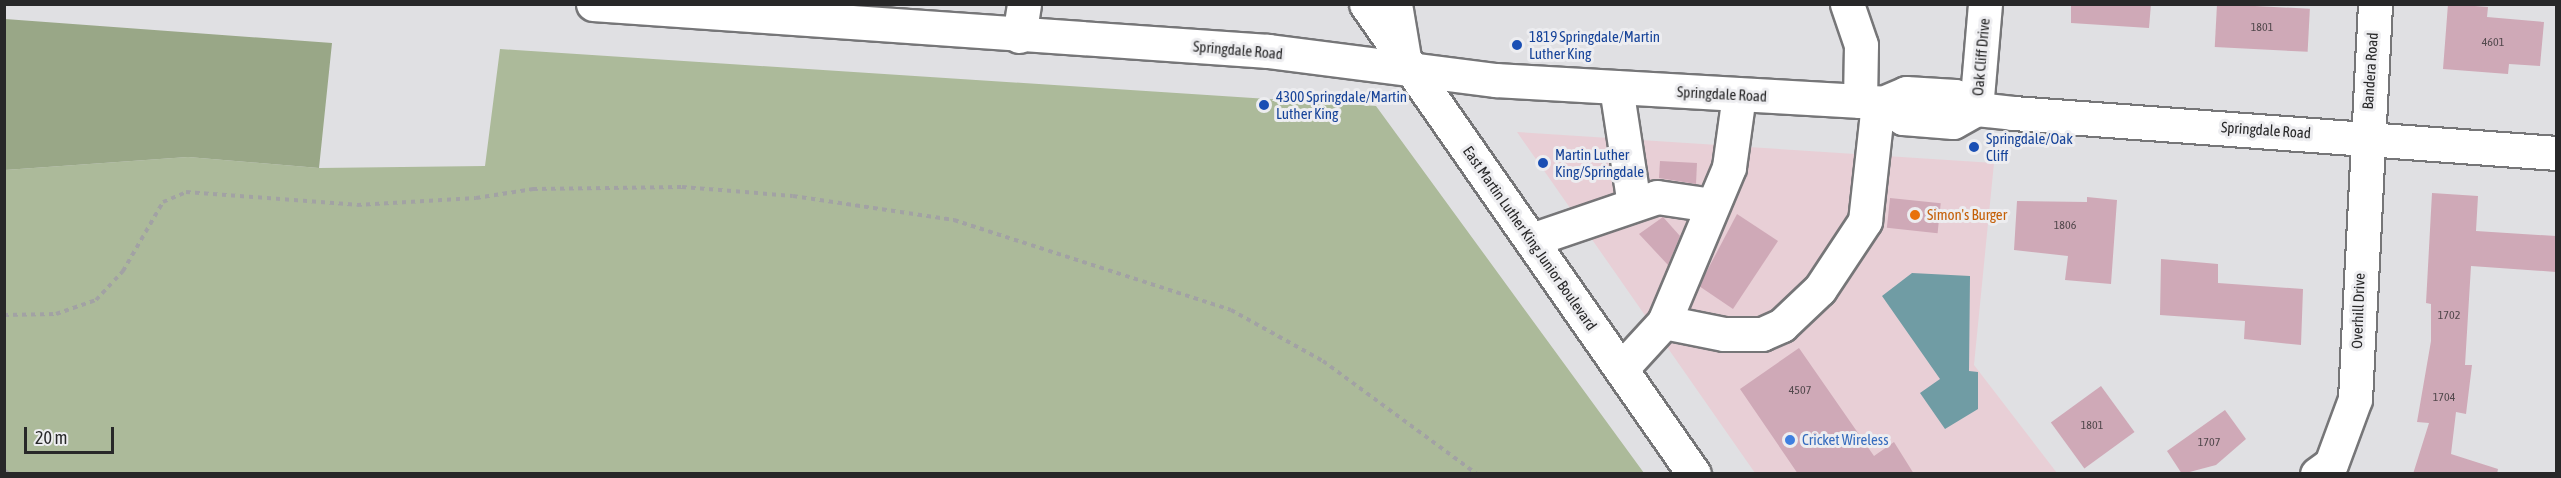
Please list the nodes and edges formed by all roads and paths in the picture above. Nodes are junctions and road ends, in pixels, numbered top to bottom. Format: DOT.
graph roads {
  1 [pos="593,4"];
  2 [pos="1365,4"];
  3 [pos="1395,4"];
  4 [pos="1846,4"];
  5 [pos="1985,4"];
  6 [pos="2375,4"];
  7 [pos="1022,20"];
  8 [pos="1406,69"];
  9 [pos="1616,87"];
  10 [pos="1739,95"];
  11 [pos="1874,102"];
  12 [pos="1976,109"];
  13 [pos="2365,136"];
  14 [pos="2556,153"];
  15 [pos="1634,204"];
  16 [pos="1712,205"];
  17 [pos="1532,240"];
  18 [pos="4,315"];
  19 [pos="1664,322"];
  20 [pos="1622,369"];
  21 [pos="4,470"];
  22 [pos="9,474"];
  23 [pos="1477,474"];
  24 [pos="1694,474"];
  25 [pos="2317,474"];
  1 -- 7 [label="main road, Springdale Road"];
  2 -- 8 [label="main road, East Martin Luther King Junior Boulevard"];
  3 -- 8 [label="main road"];
  4 -- 11 [label="main road"];
  5 -- 12 [label="main road, Oak Cliff Drive"];
  6 -- 13 [label="main road, Bandera Road"];
  7 -- 8 [label="main road, Springdale Road"];
  8 -- 9 [label="main road, Springdale Road"];
  8 -- 17 [label="main road, East Martin Luther King Junior Boulevard"];
  9 -- 10 [label="main road, Springdale Road"];
  9 -- 15 [label="main road"];
  10 -- 11 [label="main road, Springdale Road"];
  10 -- 16 [label="main road"];
  11 -- 12 [label="main road, Springdale Road"];
  11 -- 19 [label="main road"];
  12 -- 13 [label="main road, Springdale Road"];
  13 -- 14 [label="main road, Springdale Road"];
  13 -- 25 [label="main road, Overhill Drive"];
  15 -- 16 [label="main road"];
  15 -- 17 [label="main road"];
  16 -- 19 [label="main road"];
  17 -- 20 [label="main road, East Martin Luther King Junior Boulevard"];
  18 -- 23 [label="path"];
  19 -- 20 [label="main road"];
  20 -- 24 [label="main road, East Martin Luther King Junior Boulevard"];
  21 -- 22 [label="path"];
}
